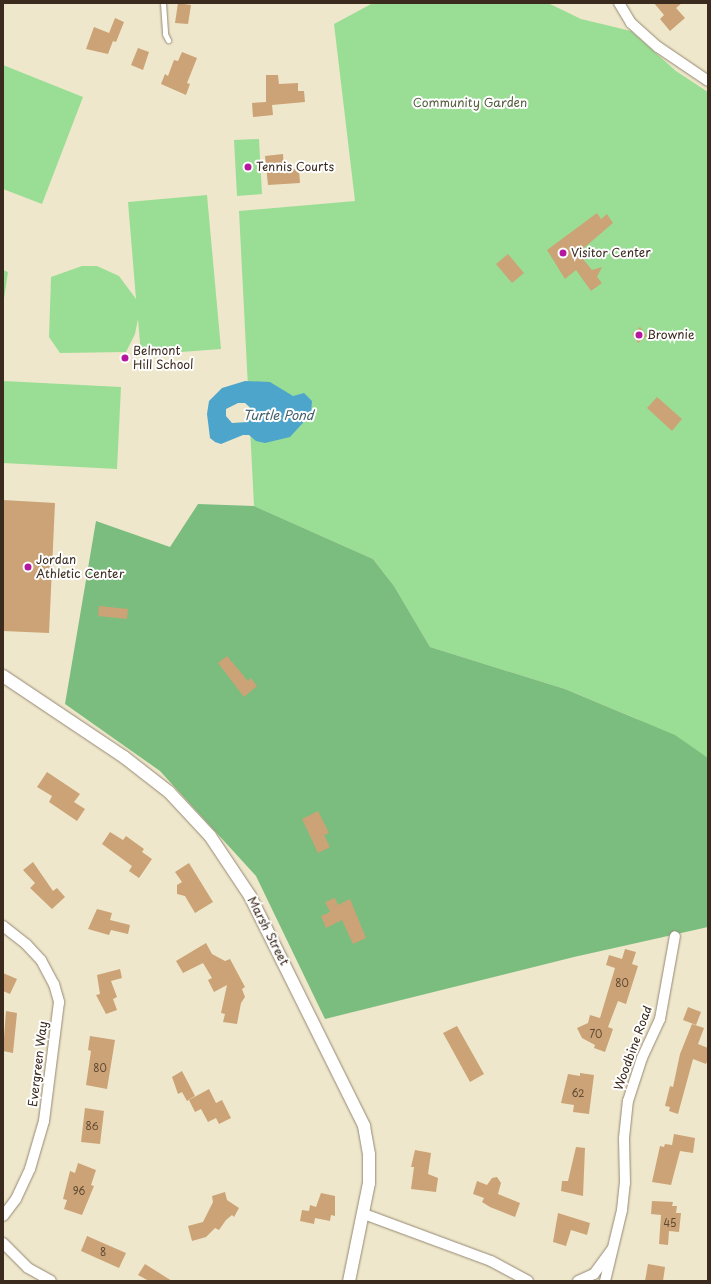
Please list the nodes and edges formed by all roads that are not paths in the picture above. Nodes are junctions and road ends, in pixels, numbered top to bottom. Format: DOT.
graph roads {
  1 [pos="163,3"];
  2 [pos="619,3"];
  3 [pos="168,40"];
  4 [pos="708,81"];
  5 [pos="3,676"];
  6 [pos="3,926"];
  7 [pos="675,936"];
  8 [pos="364,1214"];
  9 [pos="3,1216"];
  10 [pos="616,1240"];
  11 [pos="3,1243"];
  12 [pos="51,1281"];
  13 [pos="349,1281"];
  14 [pos="528,1281"];
  15 [pos="578,1281"];
  16 [pos="605,1281"];
  1 -- 3 [label="lane"];
  2 -- 4 [label="street"];
  5 -- 8 [label="street, Marsh Street"];
  6 -- 9 [label="street, Evergreen Way"];
  7 -- 10 [label="street, Woodbine Road"];
  8 -- 13 [label="street, Marsh Street"];
  8 -- 14 [label="street"];
  10 -- 15 [label="street, Woodbine Road"];
  10 -- 16 [label="street, Woodbine Road"];
  11 -- 12 [label="street"];
}
